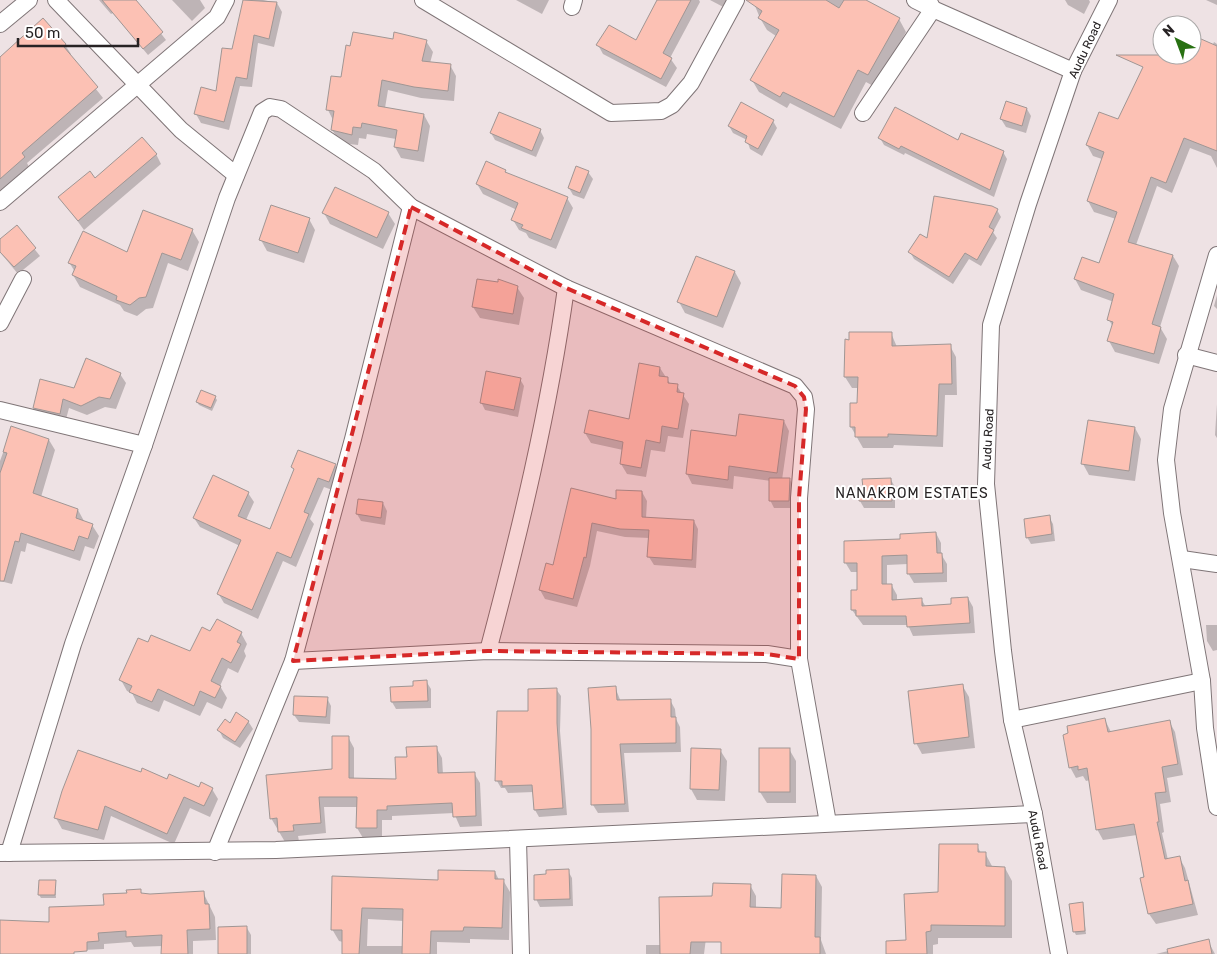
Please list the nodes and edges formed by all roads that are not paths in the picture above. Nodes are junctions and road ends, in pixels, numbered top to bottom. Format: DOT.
graph roads {
  1 [pos="28,0"];
  2 [pos="56,0"];
  3 [pos="226,0"];
  4 [pos="423,0"];
  5 [pos="736,0"];
  6 [pos="915,0"];
  7 [pos="1109,0"];
  8 [pos="930,5"];
  9 [pos="0,24"];
  10 [pos="1073,71"];
  11 [pos="139,84"];
  12 [pos="863,113"];
  13 [pos="236,175"];
  14 [pos="0,202"];
  15 [pos="411,206"];
  16 [pos="1217,255"];
  17 [pos="23,279"];
  18 [pos="566,288"];
  19 [pos="0,323"];
  20 [pos="1186,355"];
  21 [pos="1217,363"];
  22 [pos="0,410"];
  23 [pos="144,445"];
  24 [pos="1182,559"];
  25 [pos="1217,564"];
  26 [pos="488,651"];
  27 [pos="799,659"];
  28 [pos="292,661"];
  29 [pos="1202,682"];
  30 [pos="1012,720"];
  31 [pos="1211,729"];
  32 [pos="1217,808"];
  33 [pos="1034,814"];
  34 [pos="828,822"];
  35 [pos="518,840"];
  36 [pos="215,852"];
  37 [pos="5,853"];
  38 [pos="522,954"];
  39 [pos="1058,954"];
  1 -- 9 [label="street"];
  2 -- 11 [label="street"];
  3 -- 11 [label="street"];
  4 -- 5 [label="street"];
  6 -- 8 [label="street"];
  7 -- 10 [label="street, Audu Road"];
  8 -- 10 [label="street"];
  8 -- 12 [label="street"];
  10 -- 30 [label="street, Audu Road"];
  11 -- 13 [label="street"];
  11 -- 14 [label="street"];
  13 -- 15 [label="street"];
  13 -- 23 [label="street"];
  15 -- 18 [label="street"];
  15 -- 28 [label="street"];
  16 -- 20 [label="street"];
  17 -- 19 [label="street"];
  18 -- 26 [label="street"];
  18 -- 27 [label="street"];
  20 -- 21 [label="street"];
  20 -- 24 [label="street"];
  22 -- 23 [label="street"];
  23 -- 37 [label="street"];
  24 -- 25 [label="street"];
  24 -- 29 [label="street"];
  26 -- 27 [label="street"];
  26 -- 28 [label="street"];
  27 -- 34 [label="street"];
  28 -- 36 [label="street"];
  29 -- 30 [label="street"];
  29 -- 31 [label="street"];
  30 -- 33 [label="street, Audu Road"];
  31 -- 32 [label="street"];
  33 -- 34 [label="street"];
  33 -- 39 [label="street, Audu Road"];
  34 -- 35 [label="street"];
  35 -- 36 [label="street"];
  35 -- 38 [label="street"];
  36 -- 37 [label="street"];
}
